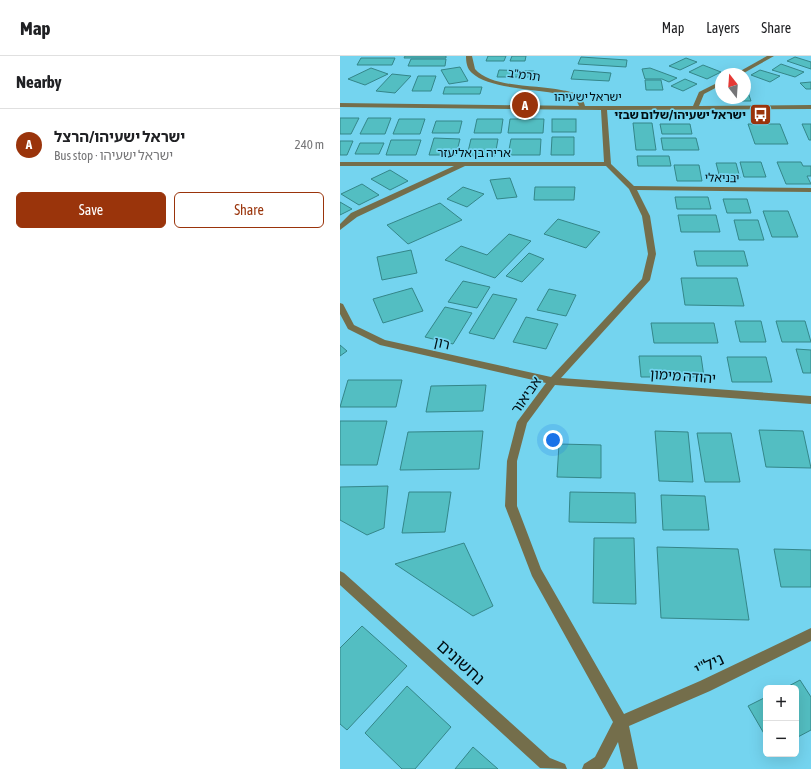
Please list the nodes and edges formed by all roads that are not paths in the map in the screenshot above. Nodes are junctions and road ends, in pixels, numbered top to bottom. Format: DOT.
graph roads {
  1 [pos="469,56"];
  2 [pos="771,56"];
  3 [pos="749,68"];
  4 [pos="715,86"];
  5 [pos="340,105"];
  6 [pos="811,107"];
  7 [pos="583,108"];
  8 [pos="604,108"];
  9 [pos="695,108"];
  10 [pos="340,164"];
  11 [pos="465,164"];
  12 [pos="608,164"];
  13 [pos="632,188"];
  14 [pos="811,190"];
  15 [pos="340,228"];
  16 [pos="340,306"];
  17 [pos="553,381"];
  18 [pos="811,400"];
  19 [pos="340,577"];
  20 [pos="811,634"];
  21 [pos="620,722"];
  22 [pos="560,769"];
  23 [pos="589,769"];
  24 [pos="631,769"];
  1 -- 7 [label="street, תרמ\"ב"];
  2 -- 3 [label="street"];
  4 -- 9 [label="street"];
  5 -- 7 [label="street, ישראל ישעיהו"];
  6 -- 9 [label="street, ישראל ישעיהו"];
  7 -- 8 [label="street, ישראל ישעיהו"];
  8 -- 9 [label="street, ישראל ישעיהו"];
  8 -- 12 [label="street"];
  10 -- 11 [label="street, אריה בן אליעזר"];
  11 -- 12 [label="street, אריה בן אליעזר"];
  11 -- 15 [label="street"];
  12 -- 13 [label="street, אביאור"];
  13 -- 14 [label="street, יבניאלי"];
  13 -- 17 [label="street, אביאור"];
  16 -- 17 [label="street, רון"];
  17 -- 18 [label="street, יהודה מימון"];
  17 -- 21 [label="street, אביאור"];
  19 -- 22 [label="street, נחשונים"];
  20 -- 21 [label="street, ניל\"י"];
  21 -- 23 [label="street"];
  21 -- 24 [label="street, אביאור"];
}
